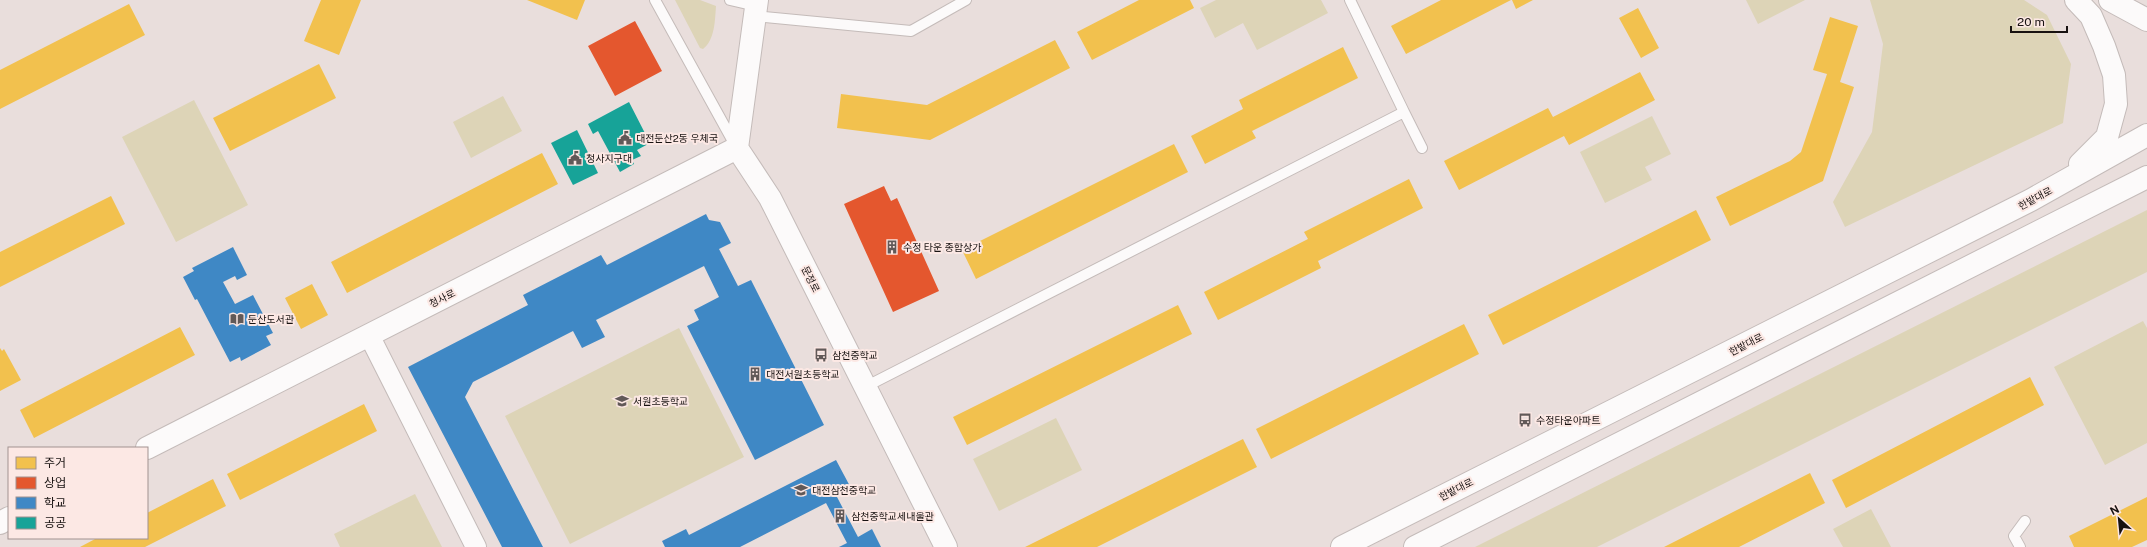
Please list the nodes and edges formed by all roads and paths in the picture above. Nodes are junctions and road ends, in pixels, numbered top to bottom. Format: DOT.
graph roads {
  1 [pos="655,0"];
  2 [pos="730,0"];
  3 [pos="966,0"];
  4 [pos="1350,0"];
  5 [pos="2076,0"];
  6 [pos="2110,0"];
  7 [pos="756,7"];
  8 [pos="2147,20"];
  9 [pos="1404,112"];
  10 [pos="2147,135"];
  11 [pos="737,148"];
  12 [pos="1422,148"];
  13 [pos="2147,177"];
  14 [pos="2031,200"];
  15 [pos="369,335"];
  16 [pos="865,386"];
  17 [pos="148,447"];
  18 [pos="2025,521"];
  19 [pos="476,547"];
  20 [pos="946,547"];
  21 [pos="1342,547"];
  22 [pos="1415,547"];
  23 [pos="2020,547"];
  1 -- 11 [label="lane"];
  2 -- 7 [label="lane"];
  3 -- 7 [label="lane"];
  4 -- 9 [label="lane"];
  5 -- 14 [label="main road"];
  6 -- 8 [label="main road"];
  7 -- 11 [label="main road"];
  9 -- 12 [label="lane"];
  9 -- 16 [label="lane"];
  10 -- 14 [label="main road, 한밭대로"];
  11 -- 15 [label="main road, 청사로"];
  11 -- 16 [label="main road, 문정로"];
  13 -- 22 [label="main road"];
  14 -- 21 [label="main road, 한밭대로"];
  15 -- 17 [label="main road, 청사로"];
  15 -- 19 [label="street"];
  16 -- 20 [label="main road, 문정로"];
  18 -- 23 [label="lane"];
}
